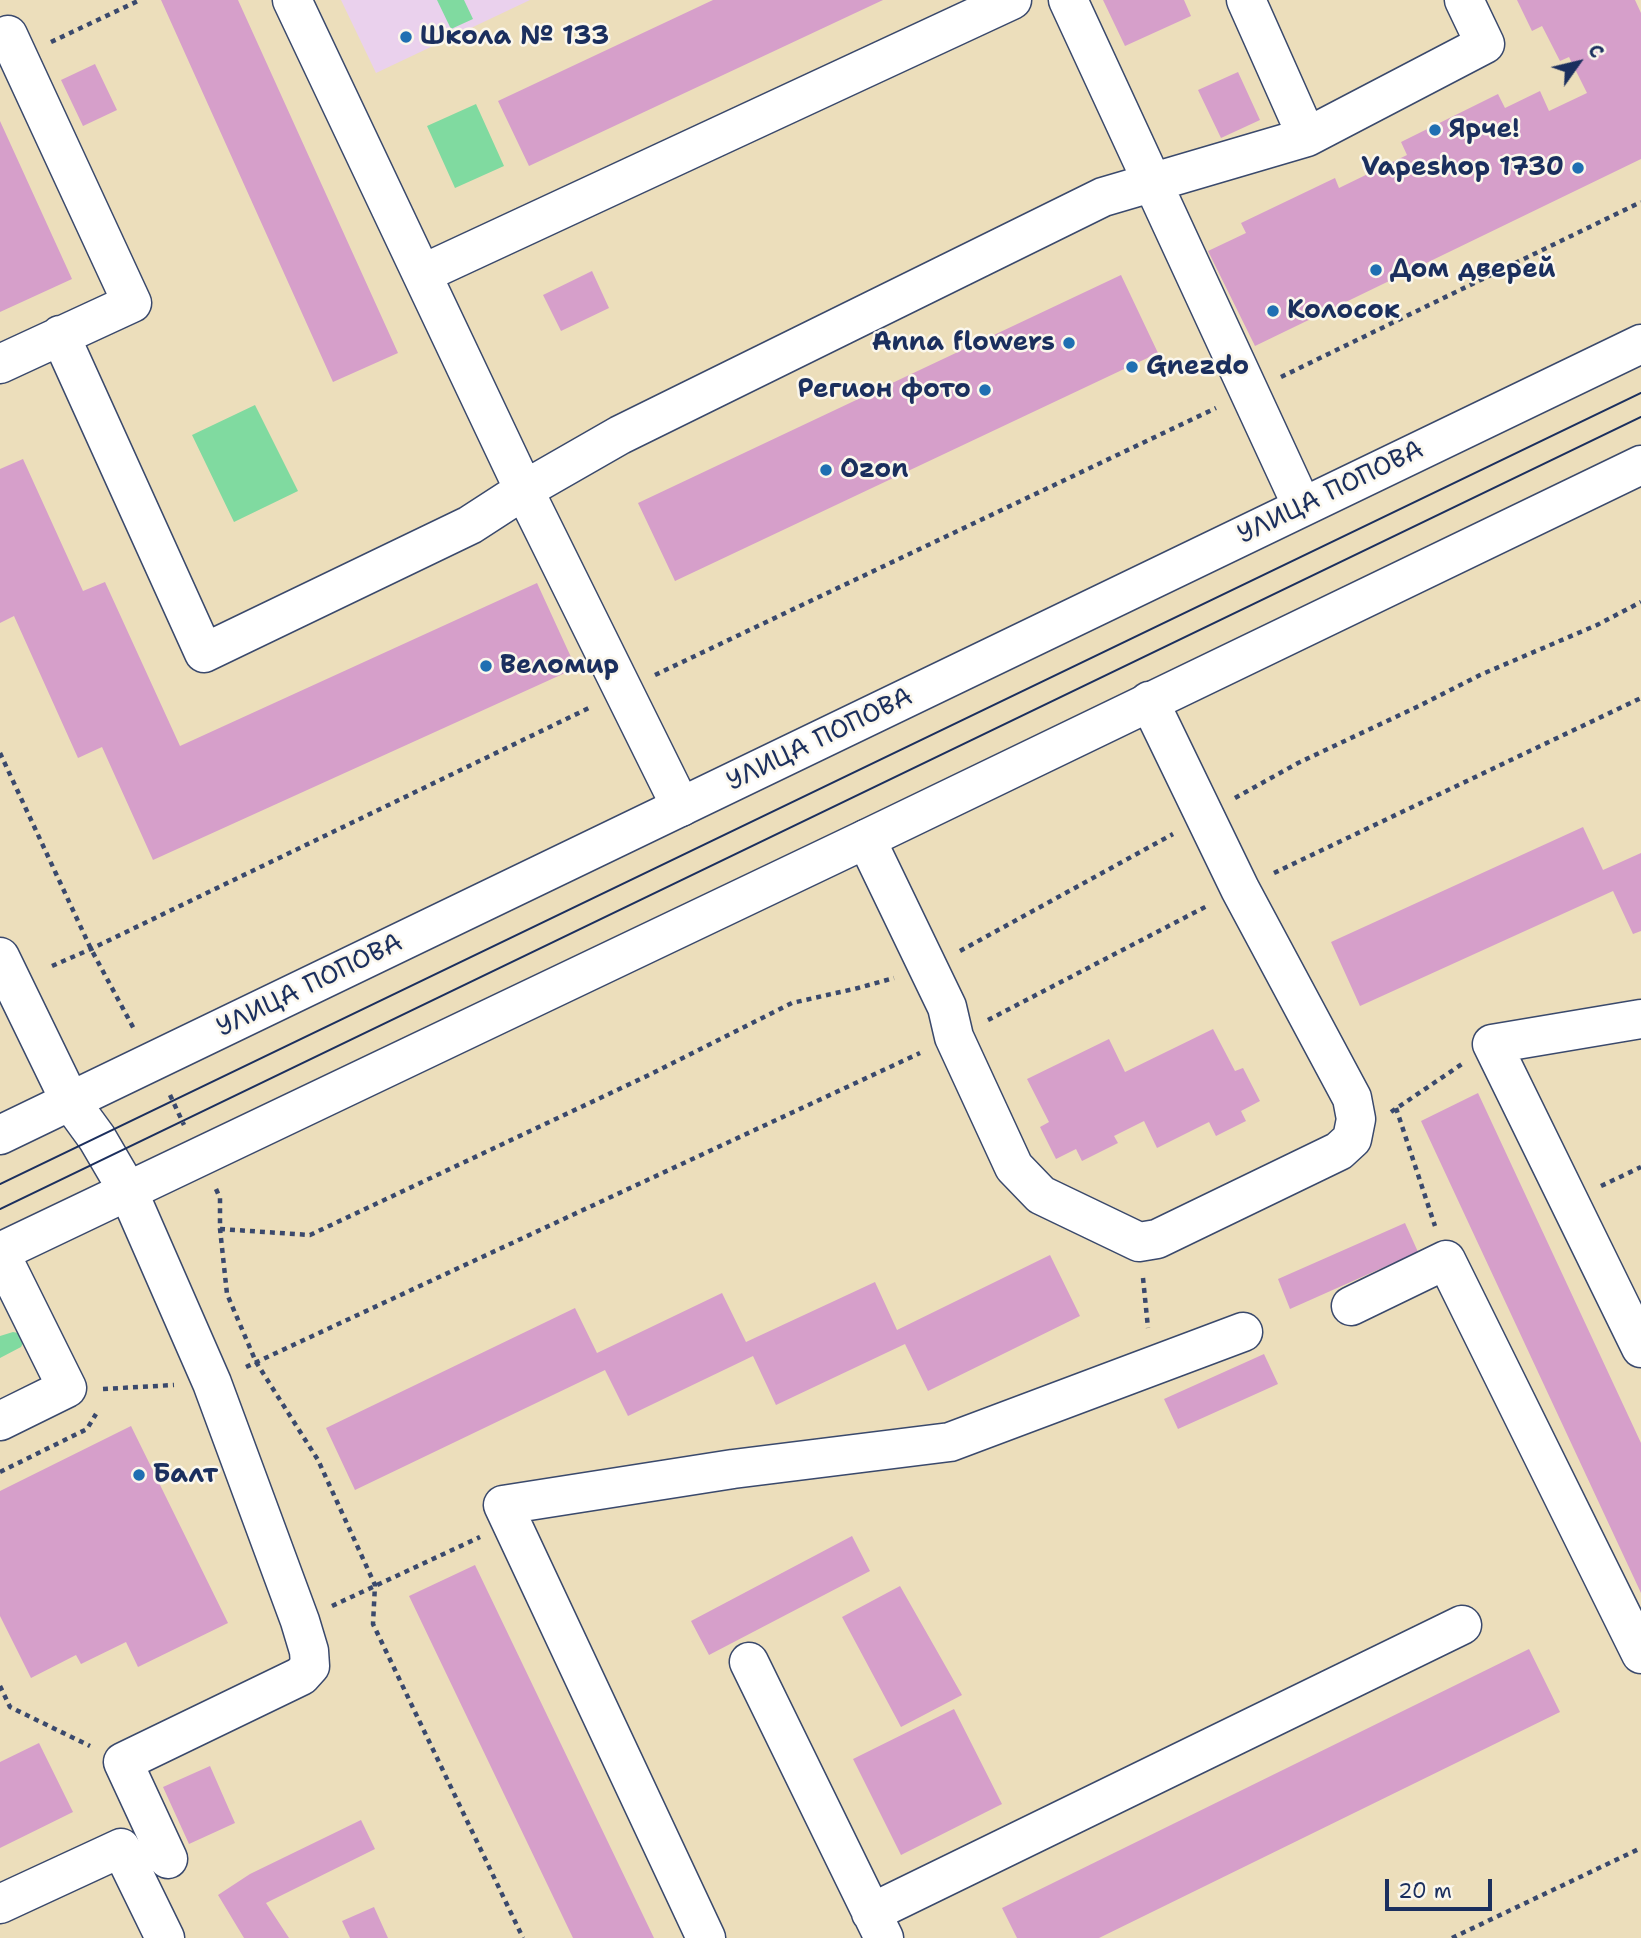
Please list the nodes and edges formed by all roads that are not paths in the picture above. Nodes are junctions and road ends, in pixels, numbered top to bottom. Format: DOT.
graph roads {
  1 [pos="292,0"];
  2 [pos="1012,0"];
  3 [pos="1068,0"];
  4 [pos="1246,0"];
  5 [pos="1464,0"];
  6 [pos="14,46"];
  7 [pos="1307,137"];
  8 [pos="1153,183"];
  9 [pos="422,274"];
  10 [pos="60,335"];
  11 [pos="1641,344"];
  12 [pos="0,364"];
  13 [pos="1641,466"];
  14 [pos="524,490"];
  15 [pos="1302,506"];
  16 [pos="1149,701"];
  17 [pos="681,807"];
  18 [pos="866,839"];
  19 [pos="0,957"];
  20 [pos="1641,1018"];
  21 [pos="70,1101"];
  22 [pos="0,1135"];
  23 [pos="128,1191"];
  24 [pos="0,1252"];
  25 [pos="1351,1306"];
  26 [pos="1243,1332"];
  27 [pos="1641,1348"];
  28 [pos="0,1421"];
  29 [pos="1462,1625"];
  30 [pos="1641,1654"];
  31 [pos="749,1662"];
  32 [pos="167,1859"];
  33 [pos="0,1904"];
  34 [pos="877,1926"];
  35 [pos="166,1938"];
  36 [pos="706,1938"];
  1 -- 9 [label="main road"];
  2 -- 9 [label="main road"];
  3 -- 8 [label="main road"];
  4 -- 7 [label="main road"];
  5 -- 7 [label="main road"];
  6 -- 10 [label="main road"];
  7 -- 8 [label="main road"];
  8 -- 14 [label="main road"];
  8 -- 15 [label="main road"];
  9 -- 14 [label="main road"];
  10 -- 12 [label="main road"];
  10 -- 14 [label="main road"];
  11 -- 15 [label="main road, УЛИЦА ПОПОВА"];
  13 -- 16 [label="main road"];
  14 -- 17 [label="main road"];
  15 -- 17 [label="main road, УЛИЦА ПОПОВА"];
  16 -- 18 [label="main road"];
  16 -- 18 [label="main road"];
  17 -- 21 [label="main road, УЛИЦА ПОПОВА"];
  18 -- 23 [label="main road"];
  19 -- 21 [label="main road"];
  20 -- 27 [label="main road"];
  21 -- 22 [label="main road, УЛИЦА ПОПОВА"];
  21 -- 23 [label="main road"];
  23 -- 24 [label="main road"];
  23 -- 32 [label="main road"];
  24 -- 28 [label="main road"];
  25 -- 30 [label="main road"];
  26 -- 36 [label="main road"];
  29 -- 34 [label="main road"];
  31 -- 34 [label="main road"];
  33 -- 35 [label="main road"];
}
